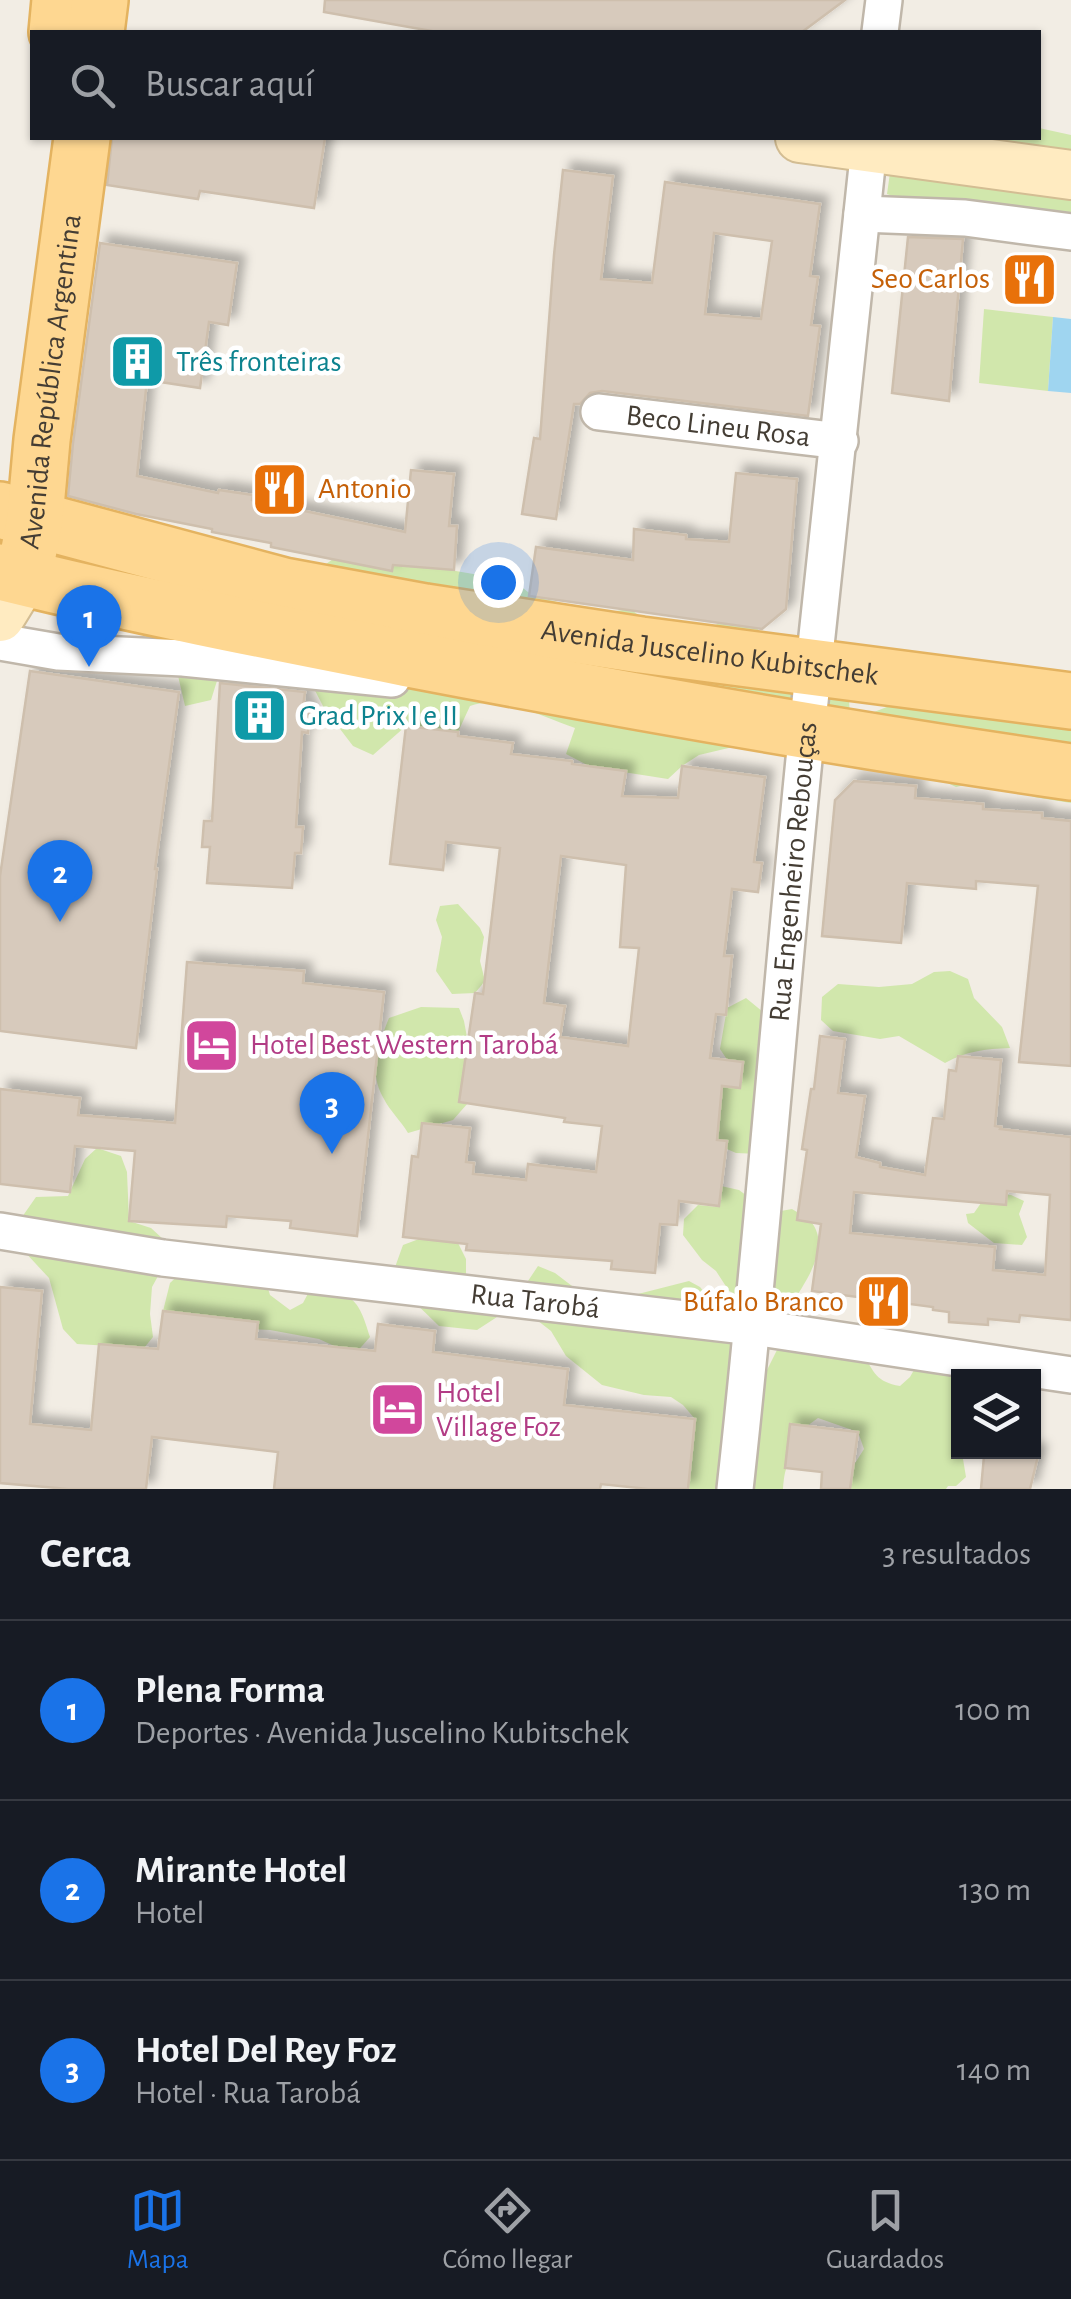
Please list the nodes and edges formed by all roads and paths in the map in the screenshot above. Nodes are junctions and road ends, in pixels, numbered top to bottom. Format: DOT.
graph roads {
  1 [pos="60,0"];
  2 [pos="100,0"];
  3 [pos="884,0"];
  4 [pos="56,30"];
  5 [pos="96,30"];
  6 [pos="880,30"];
  7 [pos="46,140"];
  8 [pos="82,140"];
  9 [pos="834,140"];
  10 [pos="869,142"];
  11 [pos="1071,175"];
  12 [pos="862,214"];
  13 [pos="1071,232"];
  14 [pos="599,412"];
  15 [pos="840,441"];
  16 [pos="12,504"];
  17 [pos="8,589"];
  18 [pos="0,642"];
  19 [pos="816,666"];
  20 [pos="594,694"];
  21 [pos="1071,702"];
  22 [pos="807,731"];
  23 [pos="1071,772"];
  24 [pos="0,1231"];
  25 [pos="753,1327"];
  26 [pos="1071,1375"];
  27 [pos="735,1489"];
  1 -- 4 [label="main road"];
  2 -- 5 [label="main road"];
  3 -- 6 [label="street"];
  7 -- 16 [label="main road, Avenida República Argentina"];
  8 -- 16 [label="main road, Avenida República Argentina"];
  9 -- 10 [label="street"];
  10 -- 11 [label="street"];
  10 -- 12 [label="street, Rua Engenheiro Rebouças"];
  12 -- 13 [label="street"];
  12 -- 15 [label="street, Rua Engenheiro Rebouças"];
  14 -- 15 [label="street, Beco Lineu Rosa"];
  15 -- 19 [label="street, Rua Engenheiro Rebouças"];
  16 -- 17 [label="main road, Avenida República Argentina"];
  16 -- 19 [label="main road, Avenida Juscelino Kubitschek"];
  17 -- 20 [label="main road, Avenida Juscelino Kubitschek"];
  18 -- 20 [label="street, Avenida Juscelino Kubitschek"];
  19 -- 21 [label="main road, Avenida Juscelino Kubitschek"];
  19 -- 22 [label="street, Rua Engenheiro Rebouças"];
  20 -- 22 [label="main road, Avenida Juscelino Kubitschek"];
  22 -- 23 [label="main road, Avenida Juscelino Kubitschek"];
  22 -- 25 [label="street, Rua Engenheiro Rebouças"];
  24 -- 25 [label="street, Rua Tarobá"];
  25 -- 26 [label="street, Rua Tarobá"];
  25 -- 27 [label="street, Rua Engenheiro Rebouças"];
}
